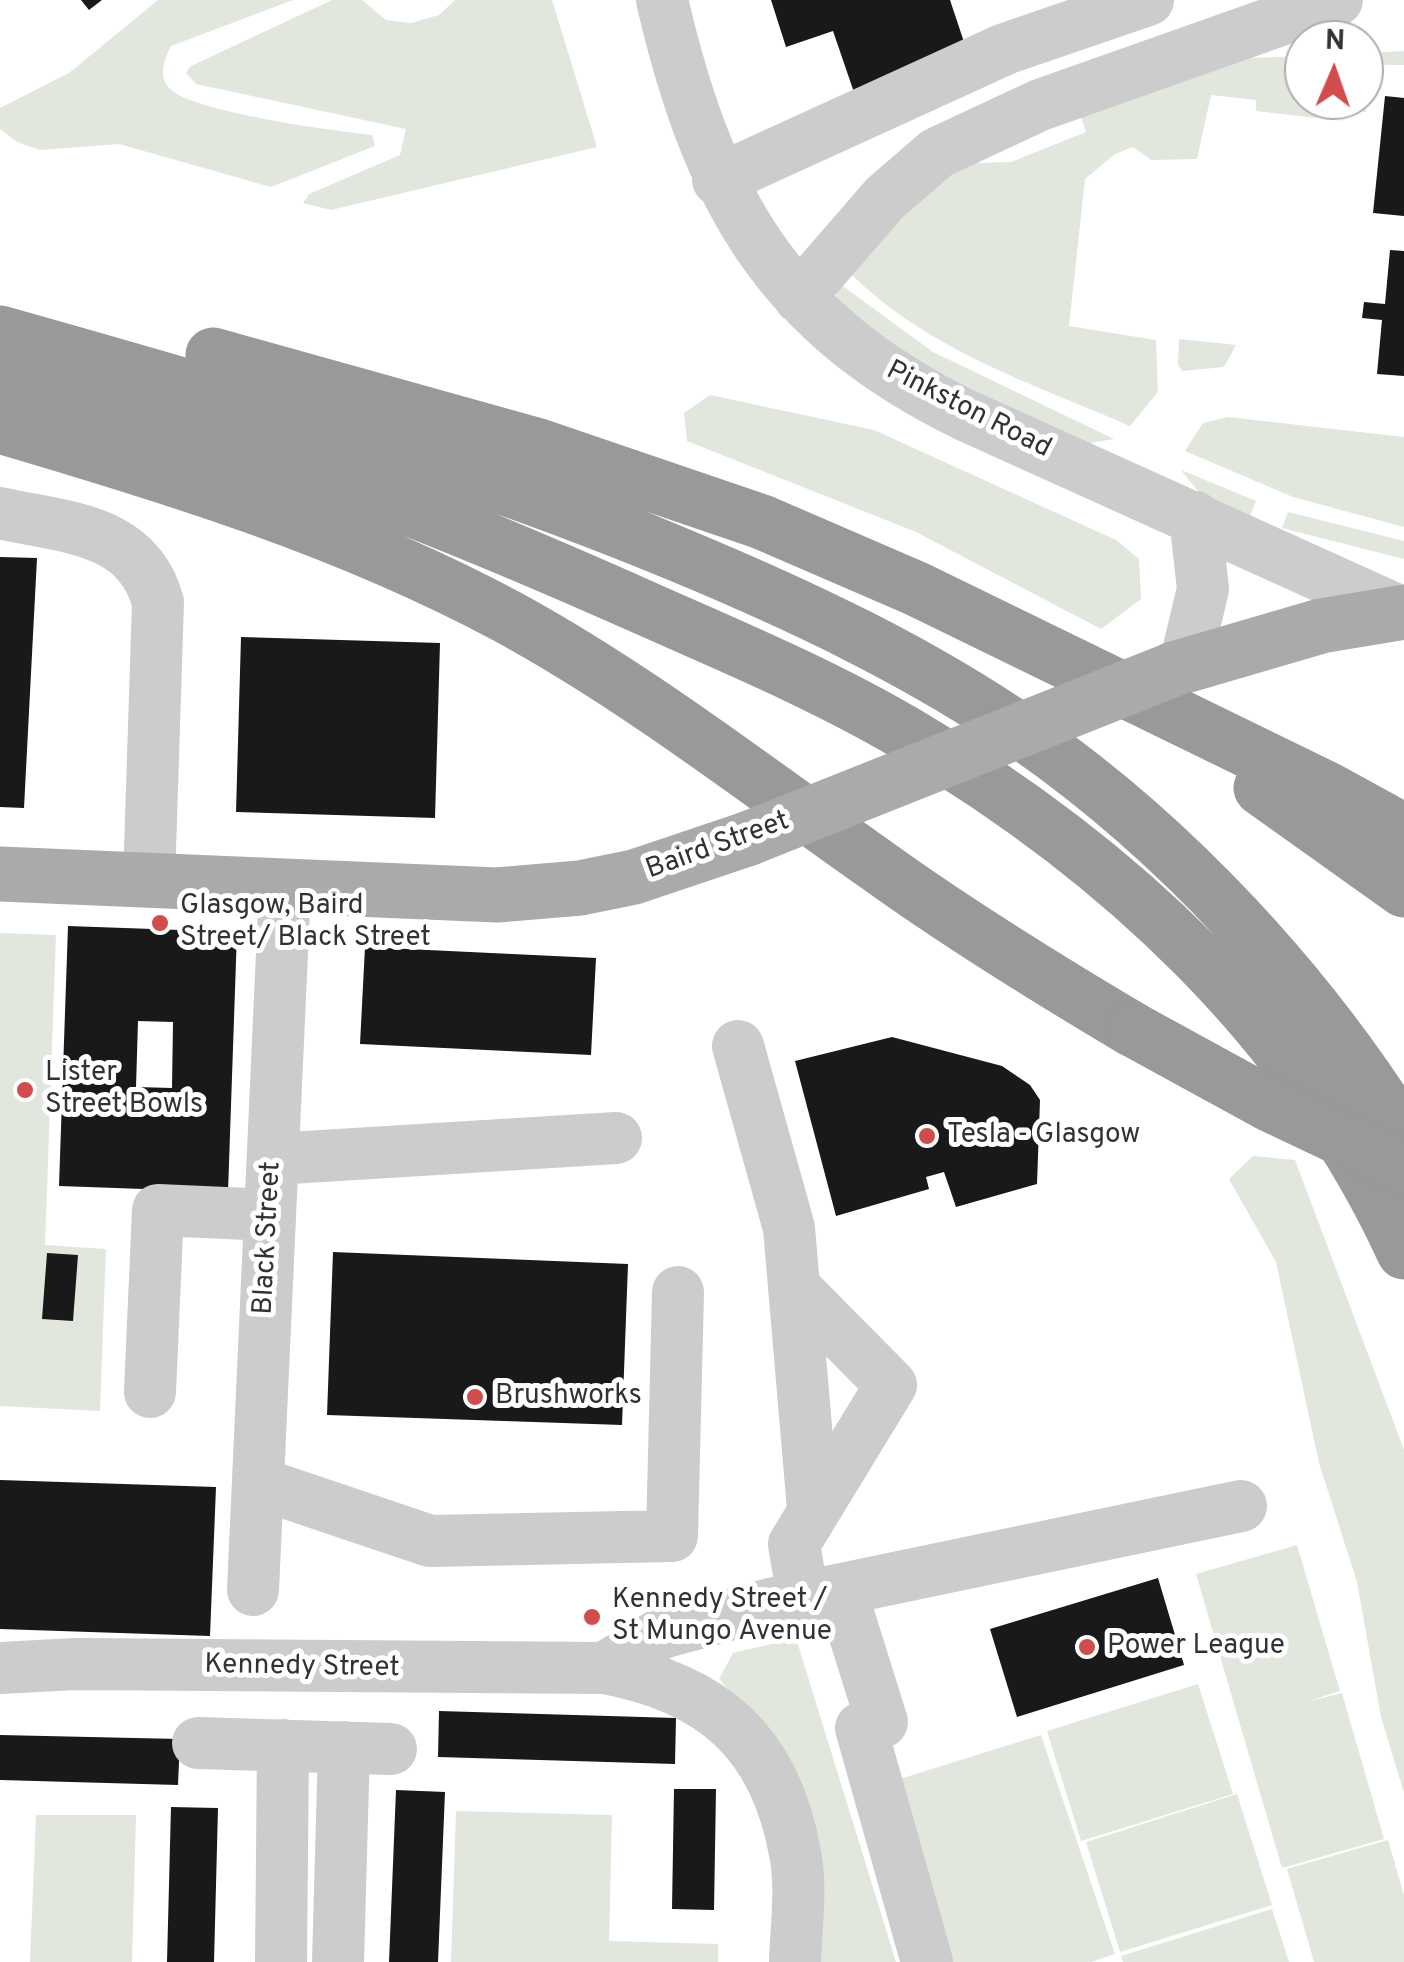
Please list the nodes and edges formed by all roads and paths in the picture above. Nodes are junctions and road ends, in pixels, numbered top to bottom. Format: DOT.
graph roads {
  1 [pos="662,0"];
  2 [pos="1148,0"];
  3 [pos="1337,0"];
  4 [pos="718,180"];
  5 [pos="800,297"];
  6 [pos="0,302"];
  7 [pos="0,333"];
  8 [pos="0,376"];
  9 [pos="0,426"];
  10 [pos="0,513"];
  11 [pos="1195,517"];
  12 [pos="1403,612"];
  13 [pos="1016,636"];
  14 [pos="1179,667"];
  15 [pos="1404,831"];
  16 [pos="0,874"];
  17 [pos="149,881"];
  18 [pos="286,886"];
  19 [pos="1404,890"];
  20 [pos="1132,1029"];
  21 [pos="738,1046"];
  22 [pos="1404,1137"];
  23 [pos="616,1138"];
  24 [pos="273,1159"];
  25 [pos="1404,1168"];
  26 [pos="270,1215"];
  27 [pos="1404,1252"];
  28 [pos="794,1286"];
  29 [pos="678,1292"];
  30 [pos="150,1392"];
  31 [pos="244,1471"];
  32 [pos="1241,1506"];
  33 [pos="813,1509"];
  34 [pos="253,1590"];
  35 [pos="822,1594"];
  36 [pos="0,1668"];
  37 [pos="604,1668"];
  38 [pos="317,1669"];
  39 [pos="198,1743"];
  40 [pos="333,1747"];
  41 [pos="281,1962"];
  42 [pos="338,1962"];
  43 [pos="795,1962"];
  44 [pos="927,1962"];
  1 -- 4 [label="street, Pinkston Road"];
  2 -- 4 [label="street"];
  3 -- 5 [label="street"];
  4 -- 5 [label="street, Pinkston Road"];
  5 -- 11 [label="street, Pinkston Road"];
  6 -- 13 [label="highway"];
  7 -- 22 [label="highway"];
  8 -- 27 [label="highway"];
  9 -- 20 [label="highway"];
  10 -- 17 [label="street"];
  11 -- 12 [label="street, Pinkston Road"];
  11 -- 14 [label="street"];
  12 -- 14 [label="main road, Baird Street"];
  13 -- 15 [label="highway"];
  13 -- 19 [label="highway"];
  14 -- 18 [label="main road, Baird Street, bridge"];
  16 -- 17 [label="main road, Baird Street"];
  17 -- 18 [label="main road, Baird Street"];
  18 -- 24 [label="street, Black Street"];
  20 -- 22 [label="highway, bridge"];
  20 -- 25 [label="highway, bridge"];
  21 -- 28 [label="street"];
  23 -- 24 [label="street"];
  24 -- 26 [label="street, Black Street"];
  26 -- 30 [label="street"];
  26 -- 31 [label="street, Black Street"];
  28 -- 33 [label="street"];
  28 -- 33 [label="street"];
  29 -- 31 [label="street"];
  31 -- 34 [label="street, Black Street"];
  32 -- 35 [label="street"];
  33 -- 35 [label="street"];
  35 -- 37 [label="street"];
  35 -- 44 [label="street"];
  36 -- 38 [label="street, Kennedy Street"];
  37 -- 38 [label="street, Kennedy Street"];
  37 -- 43 [label="street, Kennedy Street"];
  38 -- 40 [label="street"];
  39 -- 40 [label="street"];
  40 -- 41 [label="street"];
  40 -- 42 [label="street"];
}
